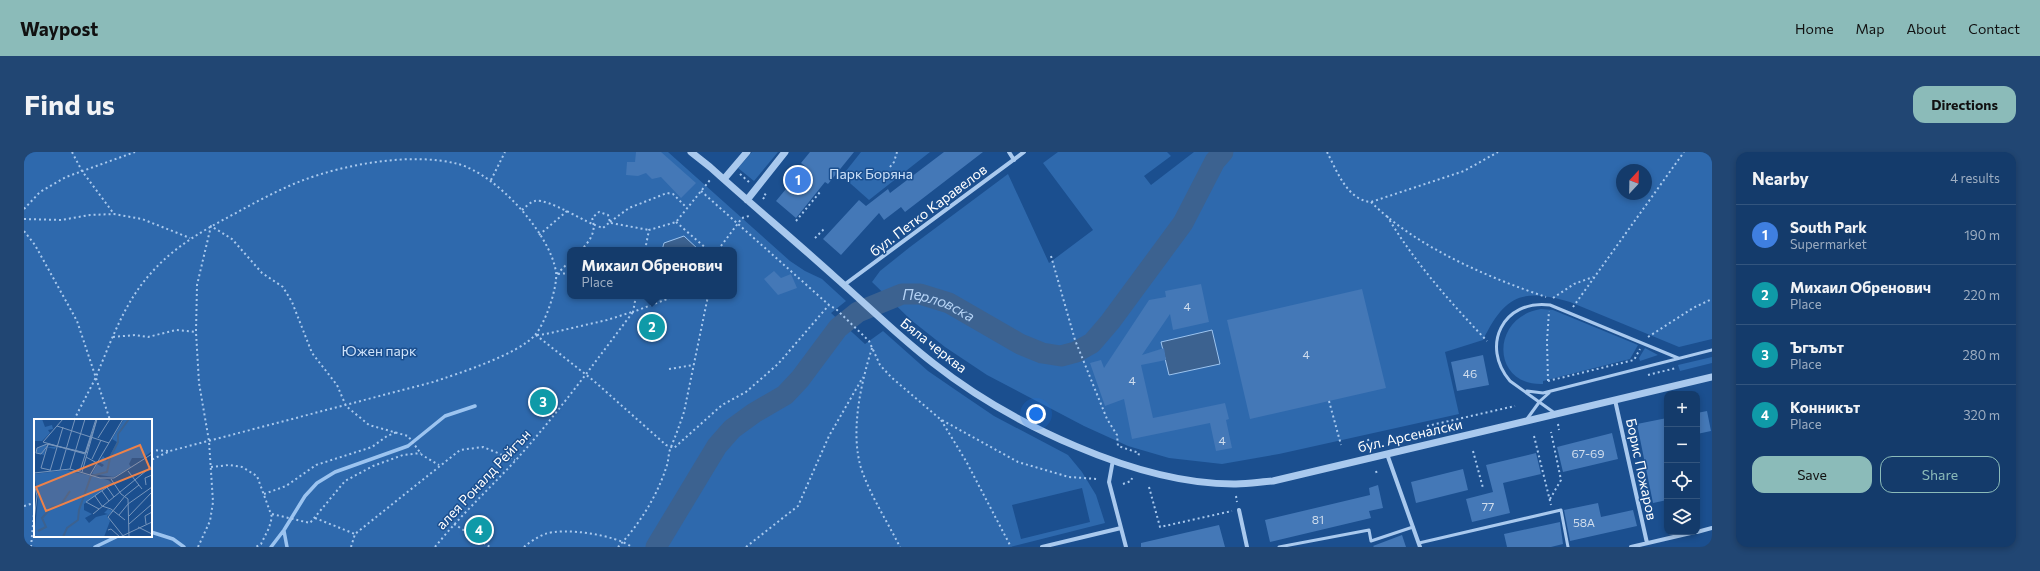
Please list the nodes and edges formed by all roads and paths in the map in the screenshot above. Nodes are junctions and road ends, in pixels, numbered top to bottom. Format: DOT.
graph roads {
  1 [pos="72,152"];
  2 [pos="135,152"];
  3 [pos="505,152"];
  4 [pos="691,152"];
  5 [pos="747,152"];
  6 [pos="785,152"];
  7 [pos="896,152"];
  8 [pos="1009,152"];
  9 [pos="1024,152"];
  10 [pos="1327,152"];
  11 [pos="1498,152"];
  12 [pos="1684,152"];
  13 [pos="1014,160"];
  14 [pos="890,167"];
  15 [pos="82,171"];
  16 [pos="740,174"];
  17 [pos="491,180"];
  18 [pos="724,180"];
  19 [pos="709,181"];
  20 [pos="751,183"];
  21 [pos="701,191"];
  22 [pos="820,192"];
  23 [pos="766,195"];
  24 [pos="763,199"];
  25 [pos="747,200"];
  26 [pos="1371,202"];
  27 [pos="687,208"];
  28 [pos="24,209"];
  29 [pos="522,210"];
  30 [pos="567,211"];
  31 [pos="744,212"];
  32 [pos="114,214"];
  33 [pos="1386,215"];
  34 [pos="749,216"];
  35 [pos="742,218"];
  36 [pos="24,220"];
  37 [pos="796,221"];
  38 [pos="610,222"];
  39 [pos="676,222"];
  40 [pos="737,223"];
  41 [pos="211,226"];
  42 [pos="595,226"];
  43 [pos="825,228"];
  44 [pos="649,230"];
  45 [pos="24,231"];
  46 [pos="539,235"];
  47 [pos="190,238"];
  48 [pos="815,238"];
  49 [pos="584,247"];
  50 [pos="646,247"];
  51 [pos="705,247"];
  52 [pos="720,247"];
  53 [pos="1051,256"];
  54 [pos="567,264"];
  55 [pos="567,273"];
  56 [pos="557,274"];
  57 [pos="1594,277"];
  58 [pos="844,285"];
  59 [pos="635,299"];
  60 [pos="667,299"];
  61 [pos="707,299"];
  62 [pos="1712,299"];
  63 [pos="829,305"];
  64 [pos="1550,305"];
  65 [pos="1572,307"];
  66 [pos="633,312"];
  67 [pos="196,332"];
  68 [pos="536,335"];
  69 [pos="112,337"];
  70 [pos="1487,341"];
  71 [pos="1643,343"];
  72 [pos="872,348"];
  73 [pos="1712,350"];
  74 [pos="1678,358"];
  75 [pos="694,365"];
  76 [pos="669,369"];
  77 [pos="586,375"];
  78 [pos="863,377"];
  79 [pos="1712,377"];
  80 [pos="95,379"];
  81 [pos="1525,390"];
  82 [pos="1551,391"];
  83 [pos="1615,399"];
  84 [pos="1329,401"];
  85 [pos="1540,401"];
  86 [pos="346,406"];
  87 [pos="1515,406"];
  88 [pos="1556,414"];
  89 [pos="75,419"];
  90 [pos="110,419"];
  91 [pos="940,419"];
  92 [pos="1526,421"];
  93 [pos="1558,424"];
  94 [pos="1427,426"];
  95 [pos="1559,430"];
  96 [pos="399,432"];
  97 [pos="1551,432"];
  98 [pos="1534,436"];
  99 [pos="1368,439"];
  100 [pos="209,441"];
  101 [pos="1369,444"];
  102 [pos="1341,445"];
  103 [pos="670,448"];
  104 [pos="152,450"];
  105 [pos="170,451"];
  106 [pos="1473,451"];
  107 [pos="421,453"];
  108 [pos="1387,454"];
  109 [pos="1138,458"];
  110 [pos="152,460"];
  111 [pos="515,460"];
  112 [pos="1113,460"];
  113 [pos="439,465"];
  114 [pos="211,466"];
  115 [pos="1376,471"];
  116 [pos="1377,474"];
  117 [pos="1132,478"];
  118 [pos="1097,479"];
  119 [pos="1123,484"];
  120 [pos="1149,487"];
  121 [pos="1483,488"];
  122 [pos="264,494"];
  123 [pos="34,503"];
  124 [pos="24,506"];
  125 [pos="1239,510"];
  126 [pos="34,514"];
  127 [pos="272,514"];
  128 [pos="315,518"];
  129 [pos="454,524"];
  130 [pos="1413,527"];
  131 [pos="1121,528"];
  132 [pos="1712,528"];
  133 [pos="1700,531"];
  134 [pos="355,534"];
  135 [pos="1684,535"];
  136 [pos="624,541"];
  137 [pos="1647,544"];
  138 [pos="1419,545"];
  139 [pos="31,547"];
  140 [pos="198,547"];
  141 [pos="256,547"];
  142 [pos="351,547"];
  143 [pos="435,547"];
  144 [pos="490,547"];
  145 [pos="524,547"];
  146 [pos="618,547"];
  147 [pos="632,547"];
  148 [pos="746,547"];
  149 [pos="900,547"];
  150 [pos="1011,547"];
  151 [pos="1042,547"];
  152 [pos="1126,547"];
  153 [pos="1247,547"];
  154 [pos="1279,547"];
  155 [pos="1568,547"];
  156 [pos="1632,547"];
  1 -- 15 [label="path"];
  2 -- 15 [label="path"];
  3 -- 17 [label="path"];
  4 -- 18 [label="street, Бяла черква"];
  5 -- 18 [label="street"];
  6 -- 25 [label="street"];
  7 -- 14 [label="path"];
  8 -- 13 [label="street"];
  9 -- 13 [label="street, бул. Петко Каравелов"];
  10 -- 26 [label="path"];
  11 -- 26 [label="path"];
  12 -- 57 [label="path"];
  13 -- 58 [label="street, бул. Петко Каравелов"];
  15 -- 28 [label="path"];
  15 -- 32 [label="path"];
  16 -- 20 [label="path"];
  17 -- 29 [label="path"];
  17 -- 41 [label="path"];
  18 -- 25 [label="street, Бяла черква"];
  19 -- 21 [label="path"];
  21 -- 27 [label="path"];
  21 -- 40 [label="path"];
  22 -- 37 [label="path"];
  23 -- 24 [label="path"];
  25 -- 58 [label="street, Бяла черква"];
  26 -- 33 [label="path"];
  27 -- 38 [label="path"];
  27 -- 39 [label="path"];
  29 -- 30 [label="path"];
  29 -- 46 [label="path"];
  30 -- 42 [label="path"];
  30 -- 46 [label="path"];
  31 -- 35 [label="path"];
  32 -- 36 [label="path"];
  32 -- 47 [label="path"];
  33 -- 57 [label="path"];
  33 -- 70 [label="path"];
  34 -- 35 [label="path"];
  35 -- 40 [label="path"];
  38 -- 42 [label="path"];
  38 -- 42 [label="path"];
  38 -- 44 [label="path"];
  39 -- 44 [label="path"];
  39 -- 51 [label="path"];
  40 -- 52 [label="path"];
  40 -- 63 [label="path"];
  41 -- 47 [label="path"];
  41 -- 67 [label="path"];
  41 -- 86 [label="path"];
  42 -- 49 [label="path"];
  43 -- 48 [label="path"];
  44 -- 50 [label="path"];
  45 -- 80 [label="path"];
  46 -- 56 [label="path"];
  47 -- 69 [label="path"];
  53 -- 109 [label="path"];
  54 -- 56 [label="path"];
  55 -- 56 [label="path"];
  56 -- 68 [label="path"];
  57 -- 65 [label="path"];
  58 -- 112 [label="street, Бяла черква"];
  59 -- 66 [label="path, алея Роналд Рейгън"];
  60 -- 66 [label="path"];
  61 -- 75 [label="path"];
  62 -- 71 [label="path"];
  63 -- 72 [label="path"];
  63 -- 103 [label="path"];
  64 -- 71 [label="lane"];
  64 -- 71 [label="path"];
  64 -- 81 [label="lane"];
  66 -- 68 [label="path"];
  66 -- 77 [label="path, алея Роналд Рейгън"];
  67 -- 69 [label="path"];
  67 -- 100 [label="path"];
  68 -- 77 [label="path"];
  68 -- 86 [label="path"];
  69 -- 80 [label="path"];
  71 -- 74 [label="lane"];
  72 -- 78 [label="path"];
  72 -- 91 [label="path"];
  73 -- 74 [label="lane"];
  74 -- 82 [label="lane"];
  75 -- 76 [label="path"];
  75 -- 103 [label="path"];
  77 -- 103 [label="path"];
  77 -- 111 [label="path, алея Роналд Рейгън"];
  78 -- 148 [label="path"];
  78 -- 149 [label="path"];
  79 -- 83 [label="street, бул. Арсеналски"];
  80 -- 89 [label="path"];
  80 -- 90 [label="path"];
  81 -- 82 [label="lane"];
  81 -- 85 [label="lane"];
  82 -- 85 [label="lane"];
  83 -- 88 [label="street, бул. Арсеналски"];
  83 -- 137 [label="street, Борис Пожаров"];
  84 -- 102 [label="path"];
  85 -- 88 [label="lane"];
  85 -- 92 [label="lane"];
  86 -- 96 [label="path"];
  86 -- 100 [label="path"];
  87 -- 94 [label="path"];
  88 -- 92 [label="street, бул. Арсеналски"];
  91 -- 118 [label="path"];
  91 -- 150 [label="path"];
  92 -- 108 [label="street, бул. Арсеналски"];
  93 -- 95 [label="path"];
  96 -- 107 [label="path"];
  96 -- 122 [label="path"];
  97 -- 98 [label="path"];
  99 -- 101 [label="path"];
  100 -- 105 [label="path"];
  100 -- 114 [label="path"];
  103 -- 136 [label="path"];
  104 -- 105 [label="path"];
  105 -- 110 [label="path"];
  106 -- 121 [label="path"];
  107 -- 113 [label="path"];
  107 -- 128 [label="path"];
  108 -- 112 [label="street, бул. Арсеналски"];
  108 -- 130 [label="street"];
  111 -- 113 [label="path"];
  111 -- 129 [label="path, алея Роналд Рейгън"];
  112 -- 131 [label="street"];
  113 -- 134 [label="path"];
  114 -- 122 [label="path"];
  114 -- 140 [label="path"];
  115 -- 116 [label="path"];
  117 -- 119 [label="path"];
  120 -- 125 [label="path"];
  122 -- 127 [label="path"];
  123 -- 124 [label="path"];
  125 -- 153 [label="street"];
  126 -- 139 [label="path"];
  127 -- 128 [label="path"];
  127 -- 141 [label="path"];
  128 -- 134 [label="path"];
  129 -- 143 [label="path, алея Роналд Рейгън"];
  129 -- 144 [label="path"];
  130 -- 138 [label="street"];
  130 -- 154 [label="lane"];
  131 -- 151 [label="street"];
  131 -- 152 [label="street"];
  132 -- 133 [label="street"];
  134 -- 142 [label="path"];
  135 -- 137 [label="street"];
  136 -- 145 [label="path"];
  136 -- 146 [label="path"];
  136 -- 147 [label="path"];
  137 -- 156 [label="street"];
  138 -- 155 [label="lane"];
}
